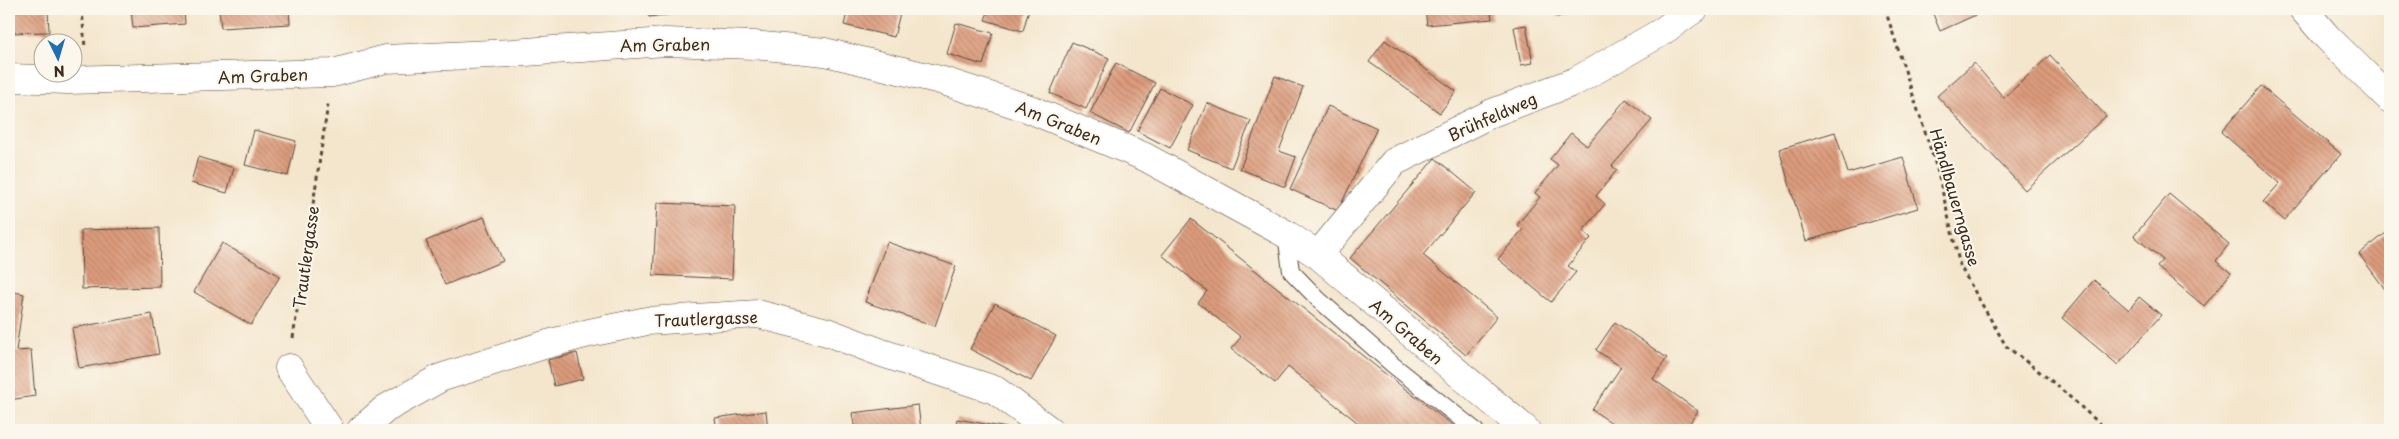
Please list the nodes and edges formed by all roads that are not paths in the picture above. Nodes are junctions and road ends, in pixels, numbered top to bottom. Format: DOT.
graph roads {
  1 [pos="1694,9"];
  2 [pos="2303,9"];
  3 [pos="9,78"];
  4 [pos="2390,99"];
  5 [pos="1286,234"];
  6 [pos="1318,255"];
  7 [pos="289,368"];
  8 [pos="330,430"];
  9 [pos="361,430"];
  10 [pos="1049,430"];
  11 [pos="1475,430"];
  12 [pos="1526,430"];
  1 -- 6 [label="street, Brühfeldweg"];
  2 -- 4 [label="street"];
  3 -- 5 [label="street, Am Graben"];
  5 -- 6 [label="street, Am Graben"];
  5 -- 11 [label="lane, Am Graben"];
  6 -- 12 [label="street, Am Graben"];
  7 -- 8 [label="street"];
  9 -- 10 [label="street, Trautlergasse"];
}
